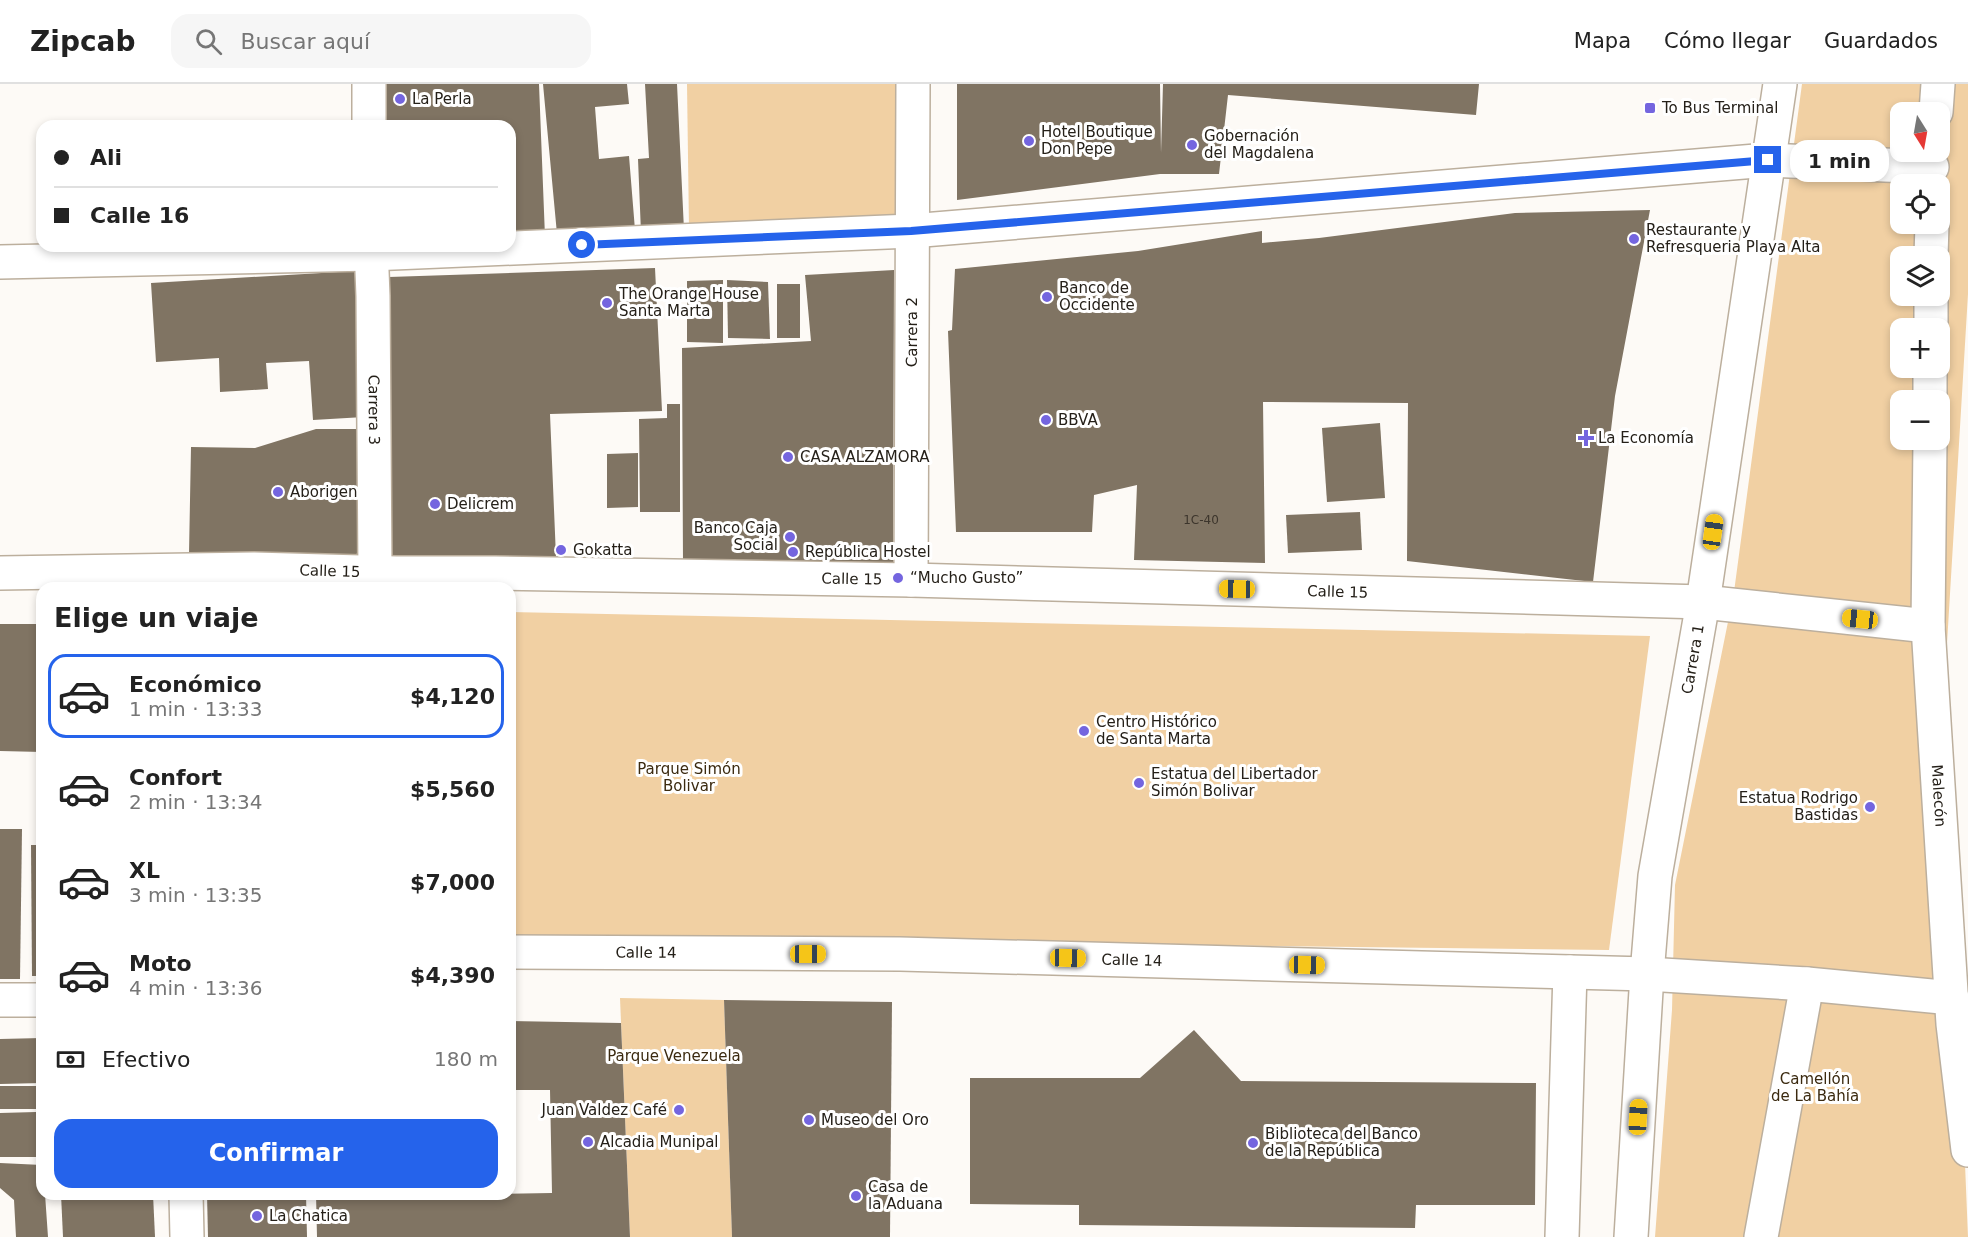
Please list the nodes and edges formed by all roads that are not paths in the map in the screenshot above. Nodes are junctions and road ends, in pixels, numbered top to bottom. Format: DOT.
graph roads {
  1 [pos="369,84"];
  2 [pos="914,84"];
  3 [pos="1780,84"];
  4 [pos="1938,84"];
  5 [pos="1937,102"];
  6 [pos="369,120"];
  7 [pos="1768,160"];
  8 [pos="1933,168"];
  9 [pos="911,231"];
  10 [pos="516,245"];
  11 [pos="309,252"];
  12 [pos="371,252"];
  13 [pos="0,262"];
  14 [pos="1930,450"];
  15 [pos="0,573"];
  16 [pos="375,573"];
  17 [pos="249,579"];
  18 [pos="495,580"];
  19 [pos="911,580"];
  20 [pos="1703,602"];
  21 [pos="1928,626"];
  22 [pos="516,952"];
  23 [pos="1570,972"];
  24 [pos="1647,974"];
  25 [pos="1807,984"];
  26 [pos="1952,998"];
  27 [pos="0,1000"];
  28 [pos="36,1000"];
  29 [pos="1968,1150"];
  30 [pos="186,1200"];
  31 [pos="187,1237"];
  32 [pos="1562,1237"];
  33 [pos="1631,1237"];
  34 [pos="1761,1237"];
  1 -- 6 [label="street"];
  2 -- 9 [label="street, Carrera 2"];
  3 -- 7 [label="street, Carrera 1"];
  4 -- 5 [label="street"];
  7 -- 8 [label="street"];
  7 -- 9 [label="street"];
  7 -- 20 [label="street, Carrera 1"];
  9 -- 10 [label="street"];
  9 -- 19 [label="street, Carrera 2"];
  11 -- 13 [label="street"];
  12 -- 16 [label="street, Carrera 3"];
  14 -- 21 [label="street, Malecón"];
  15 -- 17 [label="street, Calle 15"];
  16 -- 17 [label="street, Calle 15"];
  16 -- 18 [label="street, Calle 15"];
  18 -- 19 [label="street, Calle 15"];
  19 -- 20 [label="street, Calle 15"];
  20 -- 21 [label="street, Calle 15"];
  20 -- 24 [label="street, Carrera 1"];
  21 -- 26 [label="street, Malecón"];
  22 -- 23 [label="street, Calle 14"];
  23 -- 24 [label="street, Calle 14"];
  23 -- 32 [label="street"];
  24 -- 25 [label="street, Calle 14"];
  24 -- 33 [label="street, Carrera 1"];
  25 -- 26 [label="street, Calle 14"];
  25 -- 34 [label="street"];
  26 -- 29 [label="street, Malecón"];
  27 -- 28 [label="street"];
  30 -- 31 [label="street"];
}
